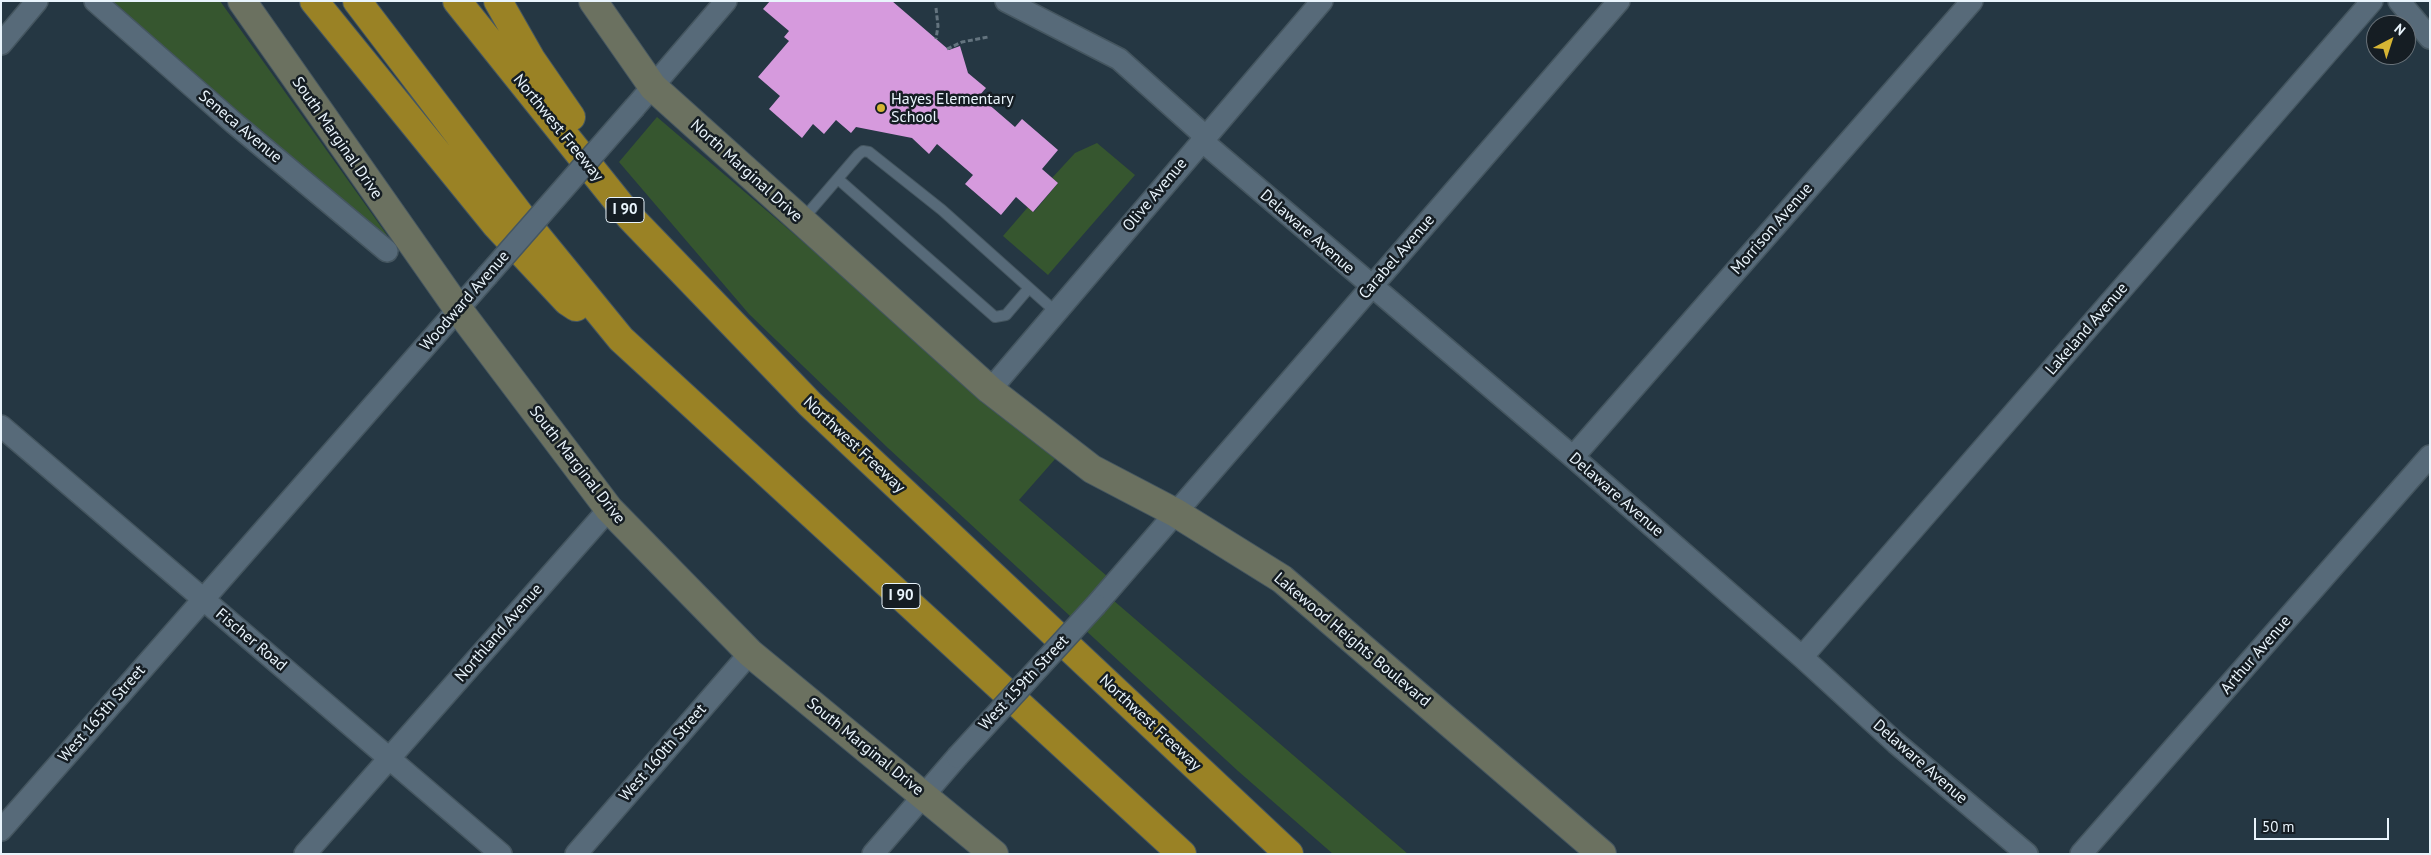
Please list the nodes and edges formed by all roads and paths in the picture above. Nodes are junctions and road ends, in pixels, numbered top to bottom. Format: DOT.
graph roads {
  1 [pos="37,1"];
  2 [pos="95,1"];
  3 [pos="242,1"];
  4 [pos="314,1"];
  5 [pos="357,1"];
  6 [pos="457,1"];
  7 [pos="498,1"];
  8 [pos="593,1"];
  9 [pos="726,1"];
  10 [pos="1006,1"];
  11 [pos="1322,1"];
  12 [pos="1619,1"];
  13 [pos="1972,1"];
  14 [pos="2372,1"];
  15 [pos="2399,1"];
  16 [pos="936,8"];
  17 [pos="1045,9"];
  18 [pos="988,36"];
  19 [pos="2430,38"];
  20 [pos="936,39"];
  21 [pos="1,44"];
  22 [pos="947,49"];
  23 [pos="653,87"];
  24 [pos="1203,138"];
  25 [pos="838,178"];
  26 [pos="801,221"];
  27 [pos="387,251"];
  28 [pos="1371,287"];
  29 [pos="1029,288"];
  30 [pos="458,309"];
  31 [pos="1056,312"];
  32 [pos="918,326"];
  33 [pos="621,339"];
  34 [pos="990,390"];
  35 [pos="810,404"];
  36 [pos="1,426"];
  37 [pos="2430,456"];
  38 [pos="1573,457"];
  39 [pos="608,509"];
  40 [pos="1176,513"];
  41 [pos="204,599"];
  42 [pos="750,653"];
  43 [pos="1802,657"];
  44 [pos="389,757"];
  45 [pos="924,795"];
  46 [pos="1250,817"];
  47 [pos="1,830"];
  48 [pos="305,854"];
  49 [pos="501,854"];
  50 [pos="576,854"];
  51 [pos="873,854"];
  52 [pos="994,854"];
  53 [pos="1182,854"];
  54 [pos="1290,854"];
  55 [pos="1296,854"];
  56 [pos="1602,854"];
  57 [pos="2027,854"];
  58 [pos="2082,854"];
  1 -- 21 [label="street"];
  2 -- 27 [label="street, Seneca Avenue"];
  3 -- 30 [label="main road, South Marginal Drive"];
  4 -- 33 [label="highway"];
  5 -- 33 [label="highway, I 90"];
  6 -- 35 [label="highway, Northwest Freeway / I 90"];
  7 -- 35 [label="highway"];
  8 -- 23 [label="main road, North Marginal Drive"];
  9 -- 23 [label="street, Woodward Avenue"];
  10 -- 17 [label="street, Delaware Avenue"];
  11 -- 24 [label="street, Olive Avenue"];
  12 -- 28 [label="street, Carabel Avenue"];
  13 -- 38 [label="street, Morrison Avenue"];
  14 -- 43 [label="street, Lakeland Avenue"];
  15 -- 19 [label="street"];
  16 -- 20 [label="path"];
  17 -- 24 [label="street, Delaware Avenue"];
  18 -- 22 [label="path"];
  23 -- 26 [label="main road, North Marginal Drive"];
  23 -- 30 [label="street, Woodward Avenue, bridge"];
  24 -- 28 [label="street, Delaware Avenue"];
  24 -- 31 [label="street, Olive Avenue"];
  25 -- 26 [label="lane"];
  25 -- 29 [label="lane"];
  25 -- 29 [label="lane"];
  26 -- 32 [label="main road, North Marginal Drive"];
  28 -- 38 [label="street, Delaware Avenue"];
  28 -- 40 [label="street, Carabel Avenue"];
  29 -- 31 [label="lane"];
  30 -- 39 [label="main road, South Marginal Drive"];
  30 -- 41 [label="street, Woodward Avenue"];
  31 -- 34 [label="street, Olive Avenue"];
  32 -- 34 [label="main road, Lakewood Heights Boulevard"];
  33 -- 53 [label="highway, I 90"];
  34 -- 40 [label="main road, Lakewood Heights Boulevard"];
  35 -- 46 [label="highway, Northwest Freeway / I 90"];
  36 -- 41 [label="street, Fischer Road"];
  37 -- 58 [label="street, Arthur Avenue"];
  38 -- 43 [label="street, Delaware Avenue"];
  39 -- 42 [label="main road, South Marginal Drive"];
  39 -- 44 [label="street, Northland Avenue"];
  40 -- 45 [label="street, West 159th Street, bridge"];
  40 -- 56 [label="main road, Lakewood Heights Boulevard"];
  41 -- 44 [label="street, Fischer Road"];
  41 -- 47 [label="street, West 165th Street"];
  42 -- 45 [label="main road, South Marginal Drive"];
  42 -- 50 [label="street, West 160th Street"];
  43 -- 57 [label="street, Delaware Avenue"];
  44 -- 48 [label="street, Northland Avenue"];
  44 -- 49 [label="street, Fischer Road"];
  45 -- 51 [label="street, West 159th Street"];
  45 -- 52 [label="main road, South Marginal Drive"];
  46 -- 54 [label="highway, Northwest Freeway / I 90"];
  46 -- 55 [label="highway"];
}
